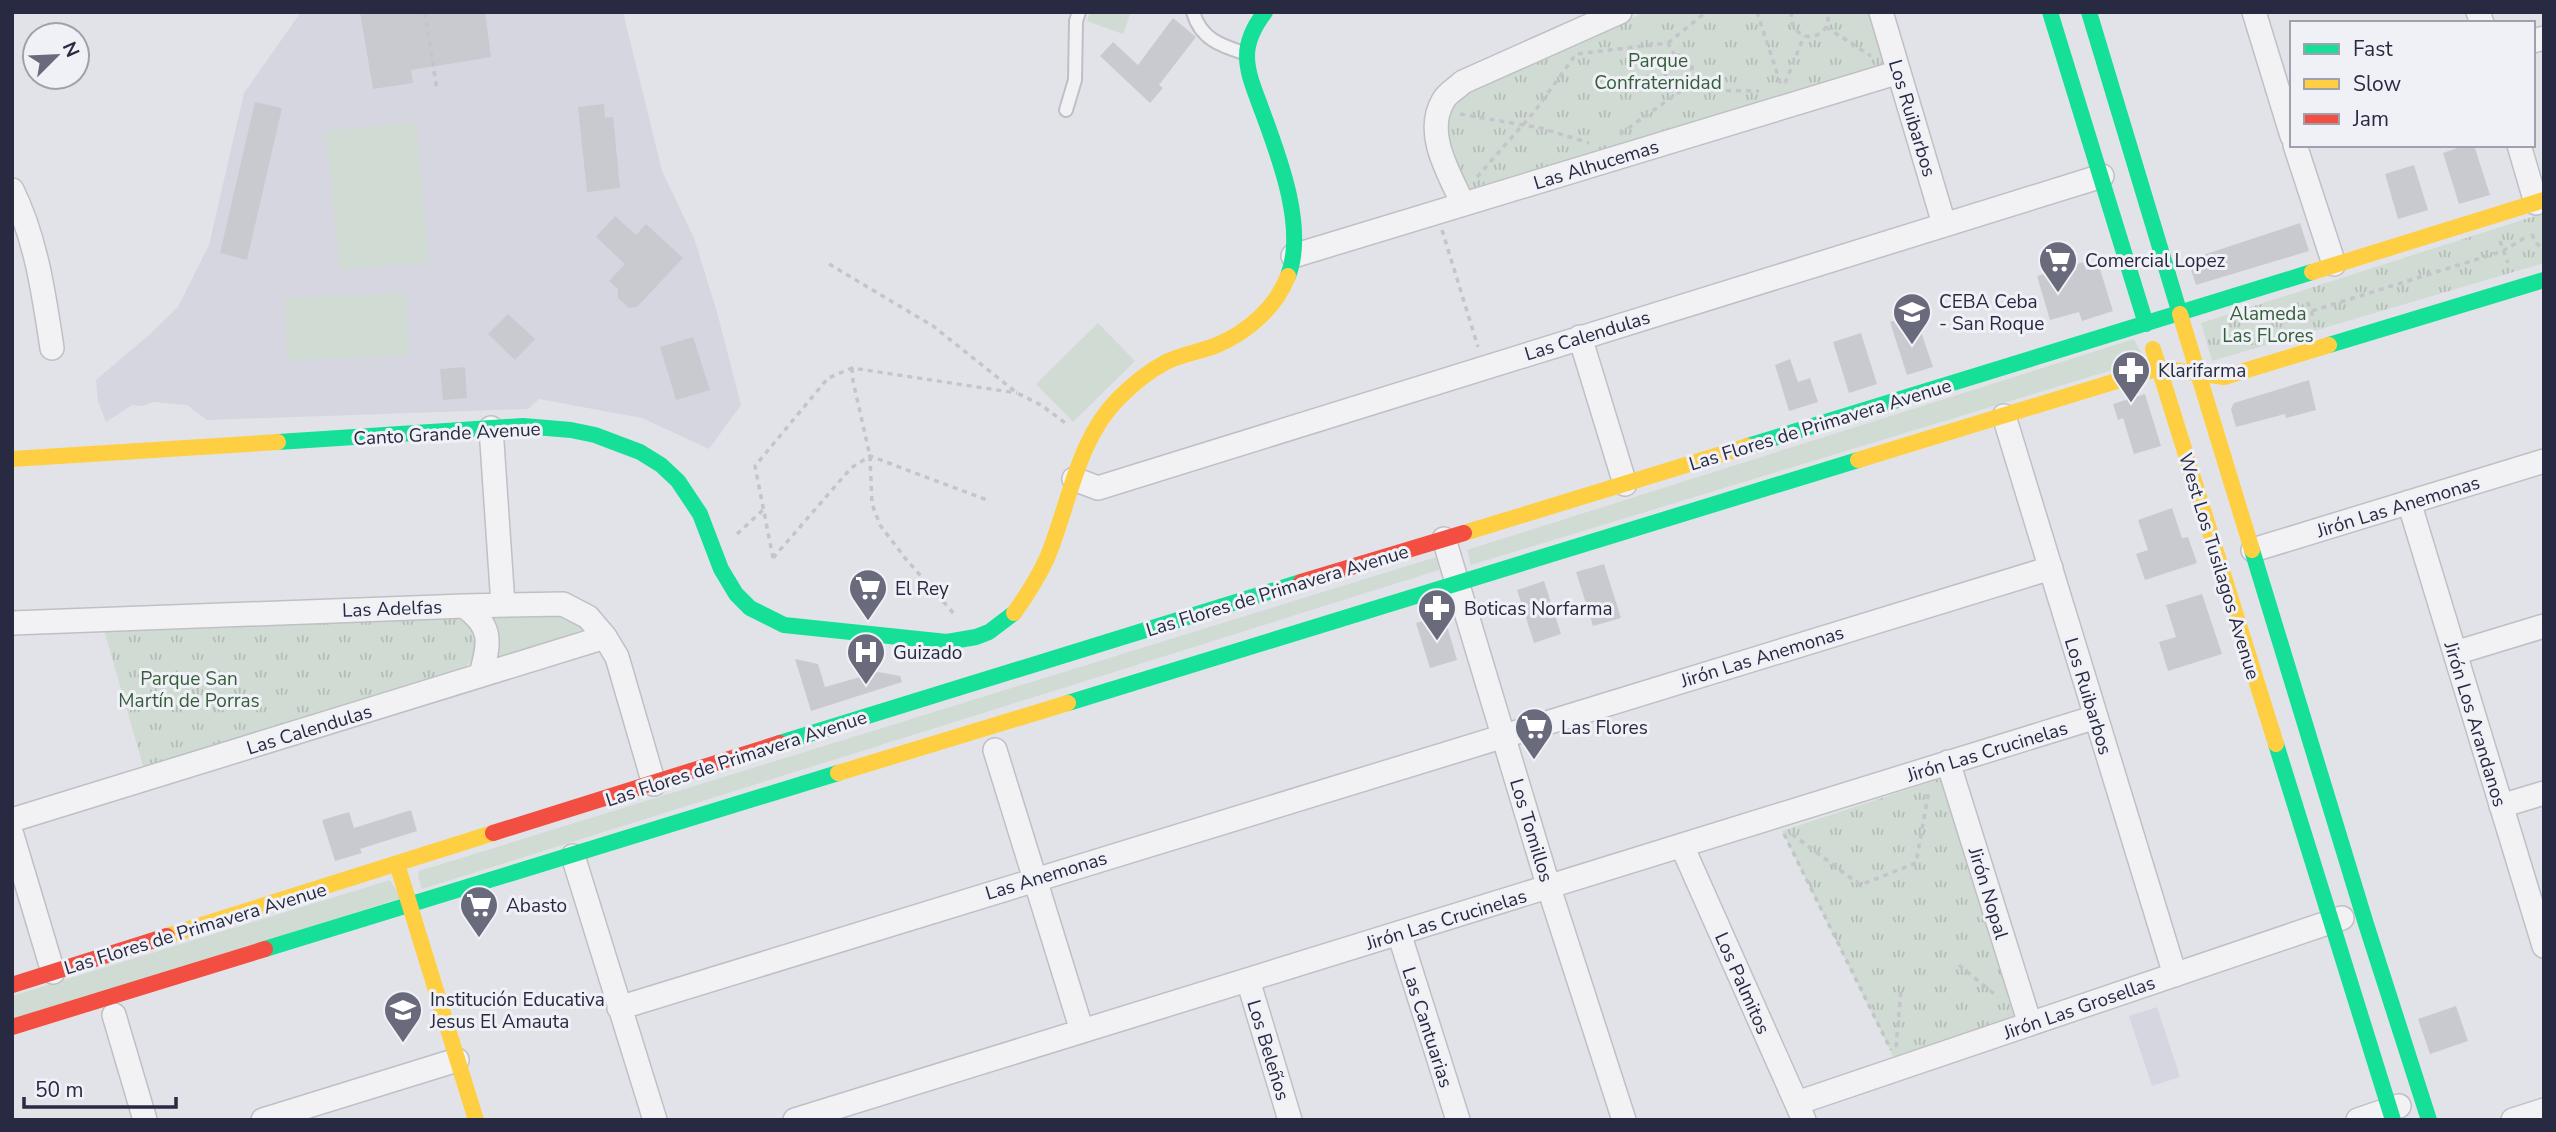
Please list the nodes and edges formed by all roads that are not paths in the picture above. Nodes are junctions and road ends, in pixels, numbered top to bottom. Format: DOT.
graph roads {
  1 [pos="1079,12"];
  2 [pos="1192,12"];
  3 [pos="1265,12"];
  4 [pos="1619,12"];
  5 [pos="1881,12"];
  6 [pos="2050,12"];
  7 [pos="2253,12"];
  8 [pos="2091,13"];
  9 [pos="1247,54"];
  10 [pos="1899,72"];
  11 [pos="1066,110"];
  12 [pos="2290,123"];
  13 [pos="2296,147"];
  14 [pos="2520,147"];
  15 [pos="2102,176"];
  16 [pos="12,190"];
  17 [pos="1466,195"];
  18 [pos="2540,202"];
  19 [pos="1944,225"];
  20 [pos="1293,256"];
  21 [pos="2333,264"];
  22 [pos="2544,280"];
  23 [pos="2180,314"];
  24 [pos="2146,324"];
  25 [pos="1580,337"];
  26 [pos="52,348"];
  27 [pos="2159,368"];
  28 [pos="2198,374"];
  29 [pos="2004,416"];
  30 [pos="491,428"];
  31 [pos="12,459"];
  32 [pos="2544,461"];
  33 [pos="1074,479"];
  34 [pos="1625,484"];
  35 [pos="2409,502"];
  36 [pos="1444,539"];
  37 [pos="2253,550"];
  38 [pos="2051,568"];
  39 [pos="1458,585"];
  40 [pos="503,605"];
  41 [pos="464,606"];
  42 [pos="12,623"];
  43 [pos="2544,626"];
  44 [pos="605,637"];
  45 [pos="2455,653"];
  46 [pos="481,676"];
  47 [pos="2096,717"];
  48 [pos="1502,735"];
  49 [pos="1473,744"];
  50 [pos="995,750"];
  51 [pos="1948,762"];
  52 [pos="654,784"];
  53 [pos="2544,793"];
  54 [pos="2501,806"];
  55 [pos="12,820"];
  56 [pos="12,835"];
  57 [pos="1682,846"];
  58 [pos="573,856"];
  59 [pos="397,864"];
  60 [pos="1033,879"];
  61 [pos="1549,888"];
  62 [pos="409,905"];
  63 [pos="2362,911"];
  64 [pos="2330,921"];
  65 [pos="1399,933"];
  66 [pos="2542,934"];
  67 [pos="53,972"];
  68 [pos="2175,975"];
  69 [pos="1248,980"];
  70 [pos="12,985"];
  71 [pos="619,1008"];
  72 [pos="114,1015"];
  73 [pos="2030,1024"];
  74 [pos="12,1027"];
  75 [pos="1082,1031"];
  76 [pos="457,1060"];
  77 [pos="2426,1109"];
  78 [pos="2544,1110"];
  79 [pos="1801,1112"];
  80 [pos="2392,1115"];
  81 [pos="145,1120"];
  82 [pos="263,1120"];
  83 [pos="476,1120"];
  84 [pos="655,1120"];
  85 [pos="795,1120"];
  86 [pos="1290,1120"];
  87 [pos="1458,1120"];
  88 [pos="1624,1120"];
  89 [pos="2358,1120"];
  90 [pos="2512,1120"];
  1 -- 11 [label="lane"];
  2 -- 9 [label="lane"];
  3 -- 9 [label="main road"];
  4 -- 17 [label="street"];
  5 -- 10 [label="street, Los Ruibarbos"];
  6 -- 15 [label="main road, West Los Tusilagos Avenue"];
  7 -- 12 [label="street"];
  8 -- 23 [label="main road, West Los Tusilagos Avenue"];
  9 -- 20 [label="main road, Canto Grande Avenue"];
  10 -- 17 [label="street, Las Alhucemas"];
  10 -- 19 [label="street, Los Ruibarbos"];
  13 -- 21 [label="street"];
  14 -- 18 [label="street"];
  15 -- 19 [label="street, Las Calendulas"];
  15 -- 24 [label="main road, West Los Tusilagos Avenue"];
  16 -- 26 [label="street"];
  17 -- 20 [label="street, Las Alhucemas"];
  18 -- 21 [label="main road, Las Flores de Primavera Avenue"];
  19 -- 25 [label="street, Las Calendulas"];
  20 -- 33 [label="main road, Canto Grande Avenue"];
  21 -- 23 [label="main road, Las Flores de Primavera Avenue"];
  22 -- 28 [label="main road"];
  23 -- 24 [label="main road, Las Flores de Primavera Avenue"];
  23 -- 28 [label="main road, West Los Tusilagos Avenue"];
  24 -- 27 [label="main road, West Los Tusilagos Avenue"];
  24 -- 34 [label="main road, Las Flores de Primavera Avenue"];
  25 -- 33 [label="street, Las Calendulas"];
  25 -- 34 [label="street"];
  27 -- 28 [label="main road"];
  27 -- 29 [label="main road"];
  27 -- 64 [label="main road, West Los Tusilagos Avenue"];
  28 -- 37 [label="main road, West Los Tusilagos Avenue"];
  29 -- 38 [label="street, Los Ruibarbos"];
  29 -- 39 [label="main road"];
  30 -- 31 [label="main road, Canto Grande Avenue"];
  30 -- 33 [label="main road, Canto Grande Avenue"];
  30 -- 40 [label="street"];
  32 -- 35 [label="street, Jirón Las Anemonas"];
  34 -- 36 [label="main road, Las Flores de Primavera Avenue"];
  35 -- 37 [label="street, Jirón Las Anemonas"];
  35 -- 45 [label="street, Jirón Los Arandanos"];
  36 -- 39 [label="street, Los Tomillos"];
  36 -- 52 [label="main road, Las Flores de Primavera Avenue"];
  37 -- 63 [label="main road, West Los Tusilagos Avenue"];
  38 -- 47 [label="street, Los Ruibarbos"];
  38 -- 48 [label="street, Jirón Las Anemonas"];
  39 -- 48 [label="street, Los Tomillos"];
  39 -- 58 [label="main road"];
  40 -- 41 [label="street, Las Adelfas"];
  40 -- 44 [label="street, Las Adelfas"];
  41 -- 42 [label="street, Las Adelfas"];
  41 -- 46 [label="street"];
  43 -- 45 [label="street"];
  44 -- 46 [label="street, Las Calendulas"];
  44 -- 52 [label="street, Las Adelfas"];
  45 -- 54 [label="street, Jirón Los Arandanos"];
  46 -- 55 [label="street, Las Calendulas"];
  47 -- 51 [label="street, Jirón Las Crucinelas"];
  47 -- 68 [label="street, Los Ruibarbos"];
  48 -- 49 [label="street, Jirón Las Anemonas"];
  48 -- 61 [label="street, Los Tomillos"];
  49 -- 60 [label="street, Las Anemonas"];
  50 -- 60 [label="street"];
  51 -- 57 [label="street, Jirón Las Crucinelas"];
  51 -- 73 [label="street, Jirón Nopal"];
  52 -- 59 [label="main road, Las Flores de Primavera Avenue"];
  53 -- 54 [label="street"];
  54 -- 66 [label="street, Jirón Los Arandanos"];
  56 -- 67 [label="street"];
  57 -- 61 [label="street, Jirón Las Crucinelas"];
  57 -- 79 [label="street, Los Palmitos"];
  58 -- 62 [label="main road"];
  58 -- 71 [label="street"];
  59 -- 62 [label="main road"];
  59 -- 67 [label="main road, Las Flores de Primavera Avenue"];
  60 -- 71 [label="street, Las Anemonas"];
  60 -- 75 [label="street"];
  61 -- 65 [label="street, Jirón Las Crucinelas"];
  61 -- 88 [label="street, Los Tomillos"];
  62 -- 74 [label="main road"];
  62 -- 76 [label="main road"];
  63 -- 64 [label="street, Jirón Las Grosellas"];
  63 -- 77 [label="main road, West Los Tusilagos Avenue"];
  64 -- 68 [label="street, Jirón Las Grosellas"];
  64 -- 80 [label="main road, West Los Tusilagos Avenue"];
  65 -- 69 [label="street, Jirón Las Crucinelas"];
  65 -- 87 [label="street, Las Cantuarias"];
  67 -- 70 [label="main road, Las Flores de Primavera Avenue"];
  68 -- 73 [label="street, Jirón Las Grosellas"];
  69 -- 75 [label="street, Jirón Las Crucinelas"];
  69 -- 86 [label="street, Los Beleños"];
  71 -- 84 [label="street"];
  72 -- 81 [label="street"];
  73 -- 79 [label="street, Jirón Las Grosellas"];
  75 -- 85 [label="street, Jirón Las Crucinelas"];
  76 -- 82 [label="street"];
  76 -- 83 [label="main road"];
  77 -- 80 [label="street"];
  78 -- 90 [label="street"];
  80 -- 89 [label="street"];
}
